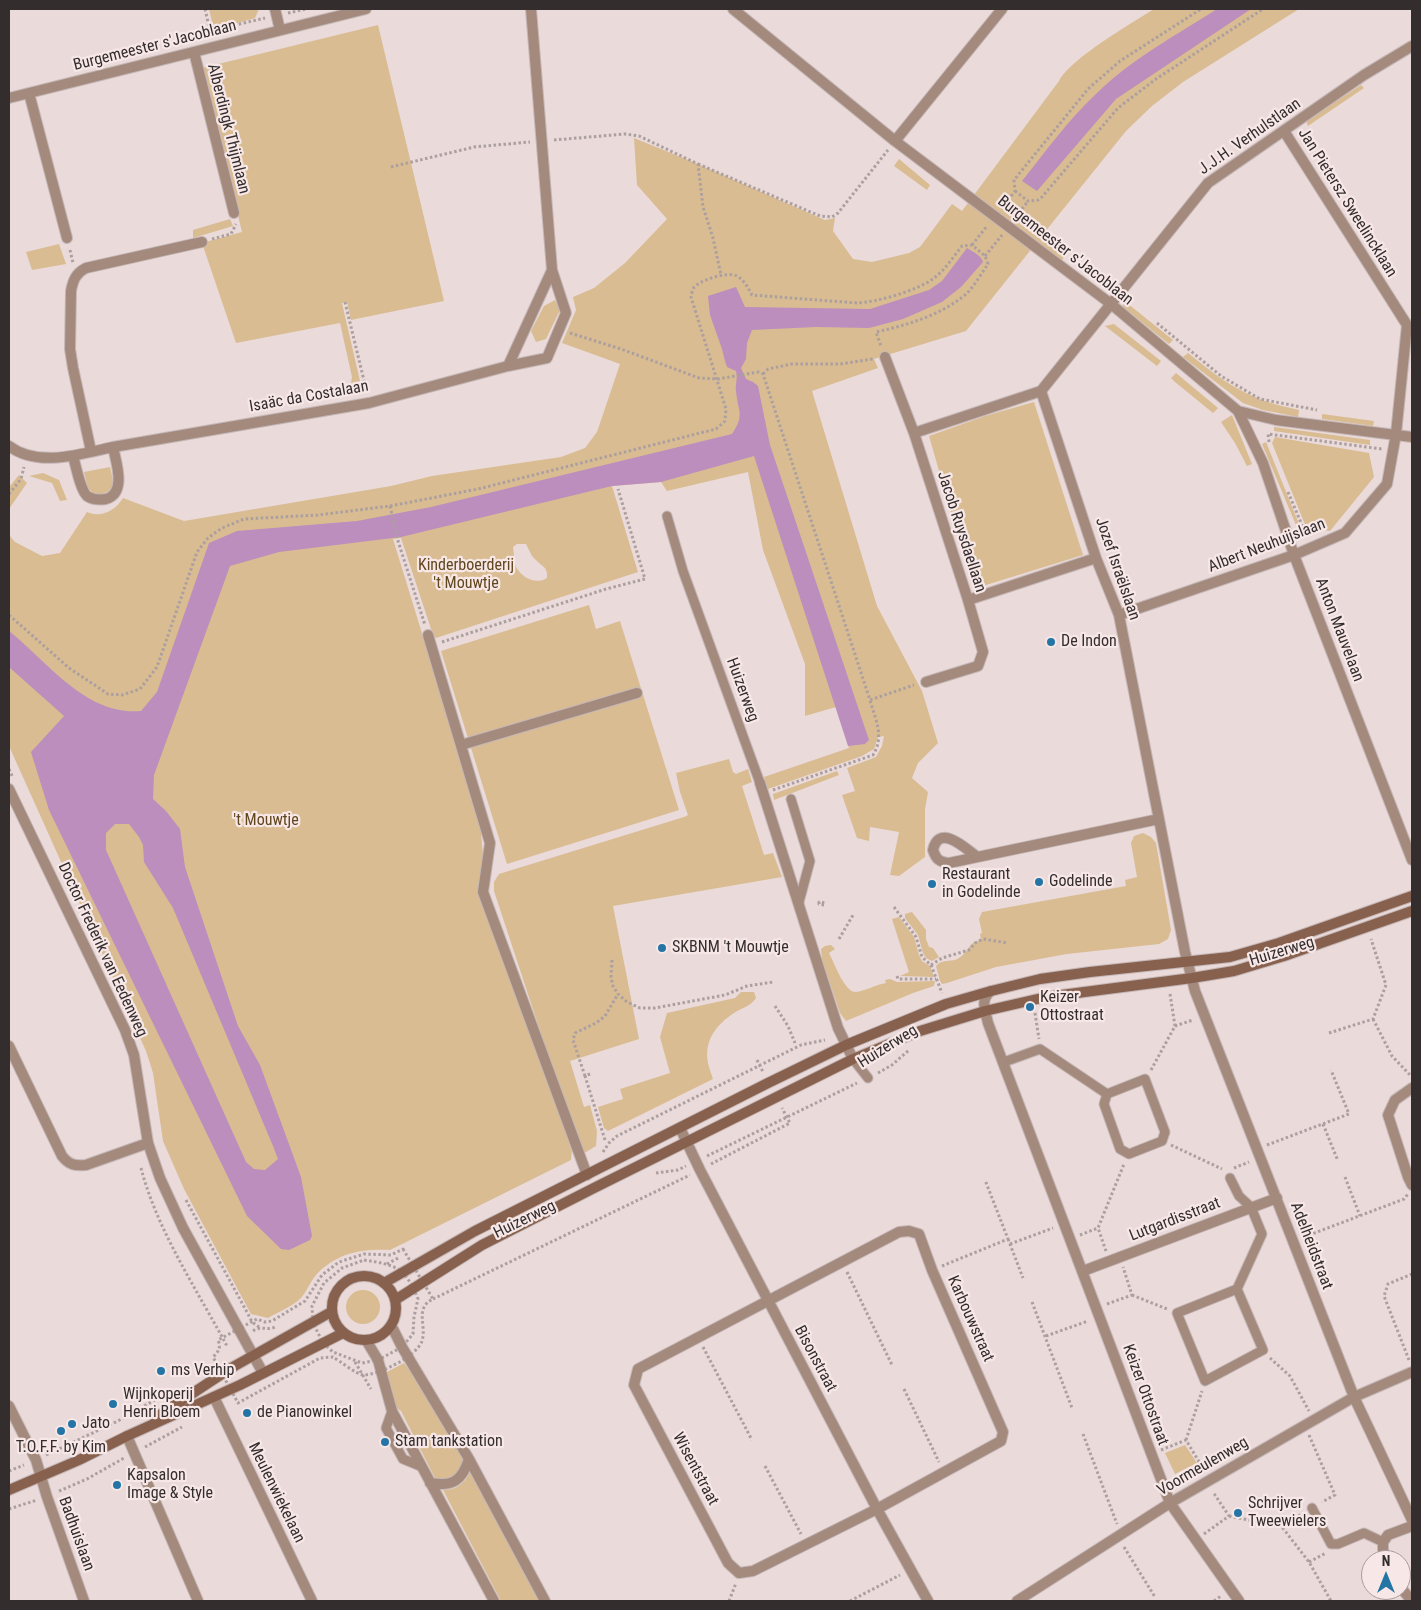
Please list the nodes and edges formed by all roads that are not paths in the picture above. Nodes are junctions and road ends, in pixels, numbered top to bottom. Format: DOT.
graph roads {
  1 [pos="275,9"];
  2 [pos="366,9"];
  3 [pos="531,9"];
  4 [pos="733,9"];
  5 [pos="1002,9"];
  6 [pos="280,30"];
  7 [pos="1412,46"];
  8 [pos="194,52"];
  9 [pos="29,93"];
  10 [pos="9,98"];
  11 [pos="1284,131"];
  12 [pos="896,141"];
  13 [pos="234,214"];
  14 [pos="68,242"];
  15 [pos="202,242"];
  16 [pos="552,270"];
  17 [pos="1111,304"];
  18 [pos="885,357"];
  19 [pos="508,366"];
  20 [pos="1041,391"];
  21 [pos="1238,411"];
  22 [pos="914,432"];
  23 [pos="1396,434"];
  24 [pos="1412,437"];
  25 [pos="9,446"];
  26 [pos="113,447"];
  27 [pos="91,451"];
  28 [pos="73,456"];
  29 [pos="667,516"];
  30 [pos="1294,555"];
  31 [pos="1096,558"];
  32 [pos="968,600"];
  33 [pos="1119,615"];
  34 [pos="428,635"];
  35 [pos="923,682"];
  36 [pos="637,693"];
  37 [pos="461,745"];
  38 [pos="760,783"];
  39 [pos="9,789"];
  40 [pos="791,799"];
  41 [pos="1159,819"];
  42 [pos="976,856"];
  43 [pos="1412,860"];
  44 [pos="1412,896"];
  45 [pos="799,902"];
  46 [pos="1412,911"];
  47 [pos="1187,962"];
  48 [pos="1192,978"];
  49 [pos="991,990"];
  50 [pos="985,1011"];
  51 [pos="846,1045"];
  52 [pos="10,1053"];
  53 [pos="853,1059"];
  54 [pos="1004,1062"];
  55 [pos="868,1078"];
  56 [pos="1412,1088"];
  57 [pos="1107,1094"];
  58 [pos="680,1128"];
  59 [pos="687,1142"];
  60 [pos="148,1143"];
  61 [pos="587,1175"];
  62 [pos="1230,1178"];
  63 [pos="1412,1186"];
  64 [pos="1277,1198"];
  65 [pos="1251,1207"];
  66 [pos="1083,1271"];
  67 [pos="384,1283"];
  68 [pos="1237,1289"];
  69 [pos="395,1300"];
  70 [pos="768,1301"];
  71 [pos="332,1312"];
  72 [pos="391,1325"];
  73 [pos="343,1333"];
  74 [pos="366,1340"];
  75 [pos="253,1355"];
  76 [pos="1412,1372"];
  77 [pos="263,1373"];
  78 [pos="214,1397"];
  79 [pos="1354,1397"];
  80 [pos="9,1406"];
  81 [pos="127,1436"];
  82 [pos="469,1459"];
  83 [pos="42,1476"];
  84 [pos="430,1483"];
  85 [pos="9,1490"];
  86 [pos="1170,1503"];
  87 [pos="1312,1508"];
  88 [pos="877,1509"];
  89 [pos="1412,1520"];
  90 [pos="1412,1526"];
  91 [pos="1383,1542"];
  92 [pos="1383,1550"];
  93 [pos="84,1601"];
  94 [pos="198,1601"];
  95 [pos="312,1601"];
  96 [pos="494,1601"];
  97 [pos="545,1601"];
  98 [pos="928,1601"];
  99 [pos="1017,1601"];
  100 [pos="1239,1601"];
  1 -- 6 [label="street"];
  2 -- 6 [label="street, Burgemeester s'Jacoblaan"];
  3 -- 16 [label="street, Isaäc da Costalaan"];
  4 -- 12 [label="street, Burgemeester s'Jacoblaan"];
  5 -- 12 [label="street"];
  6 -- 8 [label="street, Burgemeester s'Jacoblaan"];
  7 -- 11 [label="street, J.J.H. Verhulstlaan"];
  8 -- 9 [label="street, Burgemeester s'Jacoblaan"];
  8 -- 13 [label="street, Alberdingk Thijmlaan"];
  9 -- 10 [label="street, Burgemeester s'Jacoblaan"];
  9 -- 14 [label="street"];
  11 -- 17 [label="street, J.J.H. Verhulstlaan"];
  11 -- 23 [label="street, Jan Pietersz Sweelincklaan"];
  12 -- 17 [label="street, Burgemeester s'Jacoblaan"];
  15 -- 27 [label="street"];
  16 -- 19 [label="street, Isaäc da Costalaan"];
  16 -- 19 [label="street, Isaäc da Costalaan"];
  17 -- 20 [label="street, J.J.H. Verhulstlaan"];
  17 -- 21 [label="street, Burgemeester s'Jacoblaan"];
  18 -- 22 [label="street, Jacob Ruysdaellaan"];
  19 -- 26 [label="street, Isaäc da Costalaan"];
  20 -- 22 [label="street"];
  20 -- 31 [label="street, Jozef Israëlslaan"];
  21 -- 23 [label="street, Burgemeester s'Jacoblaan"];
  21 -- 30 [label="street, Anton Mauvelaan"];
  22 -- 32 [label="street, Jacob Ruysdaellaan"];
  23 -- 24 [label="street, Burgemeester s'Jacoblaan"];
  23 -- 30 [label="street, Albert Neuhuijslaan"];
  25 -- 28 [label="street, Isaäc da Costalaan"];
  26 -- 27 [label="street, Isaäc da Costalaan"];
  26 -- 28 [label="street"];
  27 -- 28 [label="street, Isaäc da Costalaan"];
  29 -- 38 [label="lane, Huizerweg"];
  30 -- 33 [label="street, Albert Neuhuijslaan"];
  30 -- 43 [label="street, Anton Mauvelaan"];
  31 -- 32 [label="street"];
  31 -- 33 [label="street, Jozef Israëlslaan"];
  32 -- 35 [label="street, Jacob Ruysdaellaan"];
  33 -- 41 [label="street, Jozef Israëlslaan"];
  34 -- 37 [label="street"];
  36 -- 37 [label="street"];
  37 -- 61 [label="street"];
  38 -- 45 [label="street, Huizerweg"];
  39 -- 60 [label="street, Doctor Frederik van Eedenweg"];
  40 -- 45 [label="lane"];
  41 -- 42 [label="street"];
  41 -- 47 [label="street, Jozef Israëlslaan"];
  44 -- 47 [label="main road, Huizerweg"];
  45 -- 51 [label="street, Huizerweg"];
  46 -- 48 [label="main road, Huizerweg"];
  47 -- 48 [label="street, Jozef Israëlslaan"];
  47 -- 49 [label="main road, Huizerweg"];
  48 -- 50 [label="main road, Huizerweg"];
  48 -- 64 [label="street, Adelheidstraat"];
  49 -- 50 [label="street"];
  49 -- 51 [label="main road, Huizerweg"];
  50 -- 53 [label="main road, Huizerweg"];
  50 -- 54 [label="street, Keizer Ottostraat"];
  51 -- 53 [label="street, Huizerweg"];
  51 -- 58 [label="main road, Huizerweg"];
  52 -- 60 [label="street"];
  53 -- 55 [label="lane"];
  53 -- 59 [label="main road, Huizerweg"];
  54 -- 57 [label="lane"];
  54 -- 66 [label="street, Keizer Ottostraat"];
  56 -- 63 [label="street"];
  57 -- 57 [label="lane"];
  58 -- 59 [label="street, Bisonstraat"];
  58 -- 61 [label="main road, Huizerweg"];
  59 -- 69 [label="main road, Huizerweg"];
  59 -- 70 [label="street, Bisonstraat"];
  60 -- 75 [label="street, Doctor Frederik van Eedenweg"];
  61 -- 67 [label="main road, Huizerweg"];
  62 -- 65 [label="lane"];
  64 -- 65 [label="street, Lutgardisstraat"];
  64 -- 79 [label="street, Adelheidstraat"];
  65 -- 66 [label="street, Lutgardisstraat"];
  65 -- 68 [label="lane"];
  66 -- 86 [label="street, Keizer Ottostraat"];
  67 -- 69 [label="main road"];
  67 -- 71 [label="main road"];
  68 -- 68 [label="lane"];
  69 -- 72 [label="main road"];
  70 -- 88 [label="street, Bisonstraat"];
  70 -- 88 [label="street, Wisentstraat"];
  70 -- 88 [label="street, Karbouwstraat"];
  71 -- 73 [label="main road"];
  71 -- 75 [label="main road"];
  72 -- 74 [label="main road"];
  72 -- 82 [label="street"];
  73 -- 74 [label="main road"];
  73 -- 77 [label="main road"];
  74 -- 84 [label="street"];
  75 -- 77 [label="street, Doctor Frederik van Eedenweg"];
  75 -- 81 [label="main road"];
  76 -- 79 [label="street, Voormeulenweg"];
  77 -- 78 [label="main road"];
  78 -- 81 [label="main road"];
  78 -- 95 [label="street, Meulenwiekelaan"];
  79 -- 86 [label="street, Voormeulenweg"];
  79 -- 89 [label="street, Adelheidstraat"];
  80 -- 83 [label="street, Badhuislaan"];
  81 -- 83 [label="main road"];
  81 -- 94 [label="street"];
  82 -- 84 [label="street"];
  82 -- 97 [label="street"];
  83 -- 85 [label="main road"];
  83 -- 93 [label="street, Badhuislaan"];
  84 -- 96 [label="street"];
  86 -- 99 [label="street, Voormeulenweg"];
  86 -- 100 [label="street, Keizer Ottostraat"];
  87 -- 91 [label="lane"];
  88 -- 98 [label="street, Bisonstraat"];
  90 -- 91 [label="street"];
  91 -- 92 [label="street"];
}
